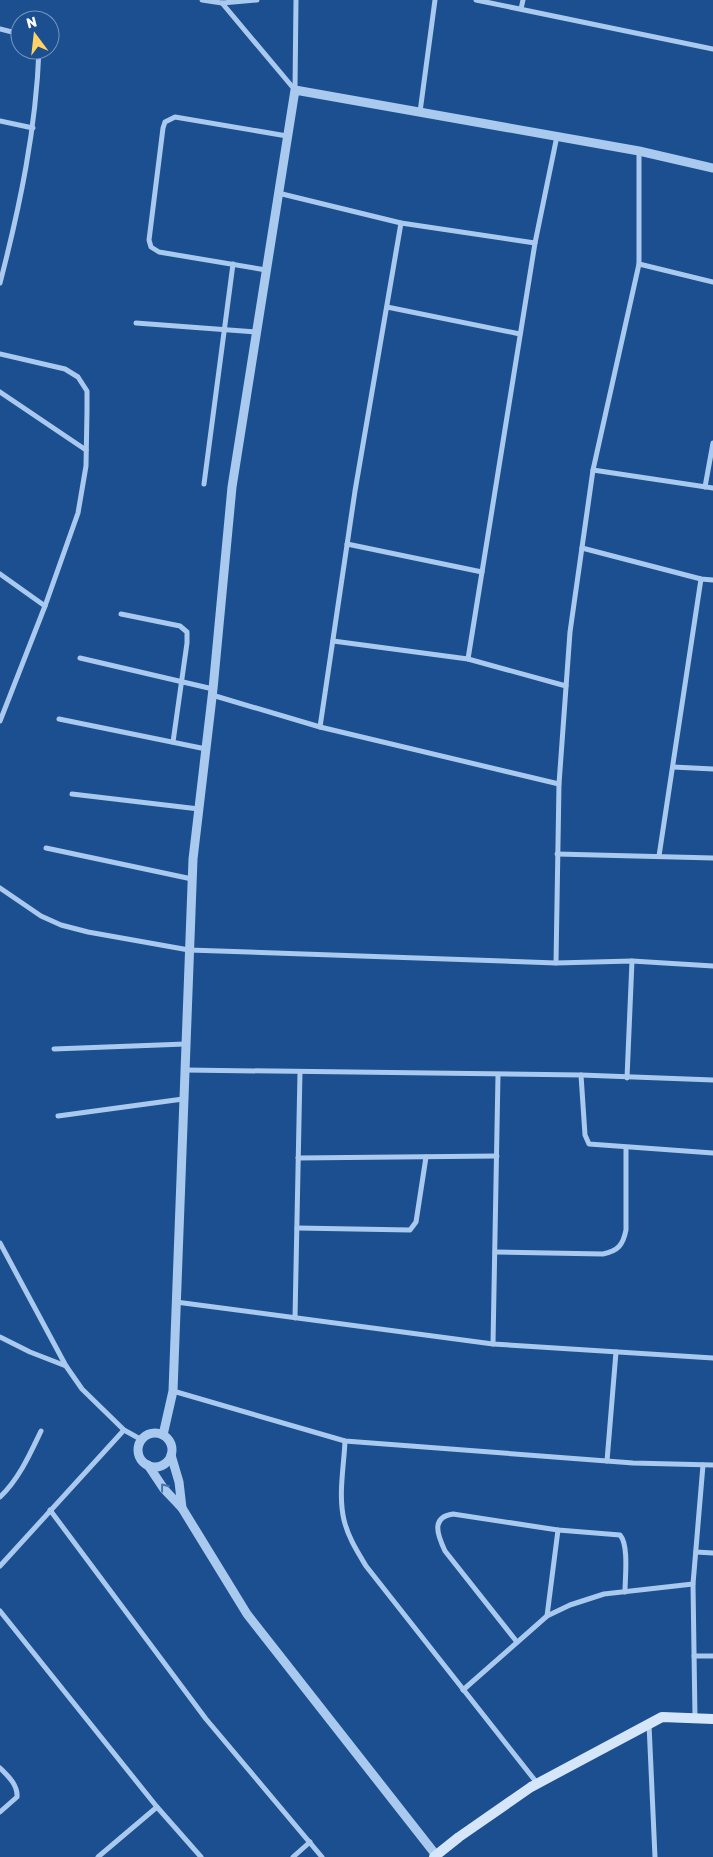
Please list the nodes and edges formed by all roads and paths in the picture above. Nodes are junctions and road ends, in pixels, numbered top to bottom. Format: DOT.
graph roads {
  1 [pos="202,0"];
  2 [pos="257,0"];
  3 [pos="296,0"];
  4 [pos="435,0"];
  5 [pos="476,0"];
  6 [pos="523,0"];
  7 [pos="222,3"];
  8 [pos="521,9"];
  9 [pos="713,49"];
  10 [pos="38,60"];
  11 [pos="295,90"];
  12 [pos="420,112"];
  13 [pos="0,121"];
  14 [pos="33,128"];
  15 [pos="287,136"];
  16 [pos="557,136"];
  17 [pos="639,150"];
  18 [pos="713,168"];
  19 [pos="278,193"];
  20 [pos="401,223"];
  21 [pos="535,244"];
  22 [pos="233,264"];
  23 [pos="639,264"];
  24 [pos="266,270"];
  25 [pos="713,282"];
  26 [pos="0,283"];
  27 [pos="387,307"];
  28 [pos="136,323"];
  29 [pos="225,329"];
  30 [pos="256,332"];
  31 [pos="520,334"];
  32 [pos="0,354"];
  33 [pos="0,392"];
  34 [pos="713,443"];
  35 [pos="86,450"];
  36 [pos="593,470"];
  37 [pos="204,484"];
  38 [pos="705,487"];
  39 [pos="713,488"];
  40 [pos="347,544"];
  41 [pos="582,548"];
  42 [pos="482,572"];
  43 [pos="0,574"];
  44 [pos="701,579"];
  45 [pos="713,580"];
  46 [pos="45,606"];
  47 [pos="121,614"];
  48 [pos="333,641"];
  49 [pos="80,658"];
  50 [pos="468,659"];
  51 [pos="181,681"];
  52 [pos="566,686"];
  53 [pos="213,692"];
  54 [pos="60,719"];
  55 [pos="0,721"];
  56 [pos="320,727"];
  57 [pos="173,742"];
  58 [pos="206,749"];
  59 [pos="672,767"];
  60 [pos="713,769"];
  61 [pos="559,784"];
  62 [pos="72,794"];
  63 [pos="198,809"];
  64 [pos="46,848"];
  65 [pos="557,854"];
  66 [pos="659,856"];
  67 [pos="713,858"];
  68 [pos="192,879"];
  69 [pos="0,888"];
  70 [pos="189,950"];
  71 [pos="632,961"];
  72 [pos="556,962"];
  73 [pos="713,966"];
  74 [pos="186,1044"];
  75 [pos="54,1049"];
  76 [pos="185,1070"];
  77 [pos="300,1072"];
  78 [pos="498,1075"];
  79 [pos="581,1075"];
  80 [pos="627,1078"];
  81 [pos="713,1080"];
  82 [pos="183,1099"];
  83 [pos="58,1116"];
  84 [pos="626,1148"];
  85 [pos="713,1152"];
  86 [pos="497,1156"];
  87 [pos="426,1157"];
  88 [pos="298,1158"];
  89 [pos="297,1228"];
  90 [pos="0,1243"];
  91 [pos="495,1252"];
  92 [pos="176,1302"];
  93 [pos="295,1318"];
  94 [pos="0,1337"];
  95 [pos="493,1344"];
  96 [pos="616,1352"];
  97 [pos="713,1358"];
  98 [pos="66,1366"];
  99 [pos="173,1391"];
  100 [pos="124,1430"];
  101 [pos="41,1431"];
  102 [pos="163,1435"];
  103 [pos="142,1440"];
  104 [pos="345,1441"];
  105 [pos="171,1455"];
  106 [pos="607,1461"];
  107 [pos="148,1464"];
  108 [pos="703,1465"];
  109 [pos="713,1465"];
  110 [pos="0,1497"];
  111 [pos="182,1508"];
  112 [pos="50,1510"];
  113 [pos="558,1530"];
  114 [pos="696,1552"];
  115 [pos="713,1553"];
  116 [pos="0,1566"];
  117 [pos="693,1584"];
  118 [pos="625,1592"];
  119 [pos="0,1611"];
  120 [pos="546,1616"];
  121 [pos="517,1642"];
  122 [pos="694,1656"];
  123 [pos="713,1656"];
  124 [pos="463,1690"];
  125 [pos="695,1718"];
  126 [pos="713,1719"];
  127 [pos="649,1724"];
  128 [pos="0,1768"];
  129 [pos="537,1783"];
  130 [pos="157,1807"];
  131 [pos="0,1812"];
  132 [pos="310,1842"];
  133 [pos="435,1856"];
  134 [pos="98,1857"];
  135 [pos="201,1857"];
  136 [pos="293,1857"];
  137 [pos="322,1857"];
  138 [pos="655,1857"];
  1 -- 7 [label="street"];
  2 -- 7 [label="street"];
  3 -- 11 [label="street"];
  4 -- 12 [label="street"];
  5 -- 8 [label="street"];
  6 -- 8 [label="street"];
  7 -- 11 [label="street"];
  8 -- 9 [label="street"];
  10 -- 14 [label="street"];
  11 -- 12 [label="street"];
  11 -- 15 [label="street"];
  12 -- 16 [label="street"];
  13 -- 14 [label="street"];
  14 -- 26 [label="street"];
  15 -- 19 [label="street"];
  15 -- 22 [label="street"];
  16 -- 17 [label="street"];
  16 -- 21 [label="street"];
  17 -- 18 [label="street"];
  17 -- 23 [label="street"];
  19 -- 20 [label="street"];
  19 -- 24 [label="street"];
  20 -- 21 [label="street"];
  20 -- 27 [label="street"];
  21 -- 31 [label="street"];
  22 -- 24 [label="street"];
  22 -- 29 [label="street"];
  23 -- 25 [label="street"];
  23 -- 36 [label="street"];
  24 -- 30 [label="street"];
  27 -- 31 [label="street"];
  27 -- 40 [label="street"];
  28 -- 29 [label="street"];
  29 -- 30 [label="street"];
  29 -- 37 [label="street"];
  30 -- 53 [label="street"];
  31 -- 42 [label="street"];
  32 -- 35 [label="street"];
  33 -- 35 [label="street"];
  34 -- 38 [label="street"];
  35 -- 46 [label="street"];
  36 -- 38 [label="street"];
  36 -- 41 [label="street"];
  38 -- 39 [label="street"];
  40 -- 42 [label="street"];
  40 -- 48 [label="street"];
  41 -- 44 [label="street"];
  41 -- 52 [label="street"];
  42 -- 50 [label="street"];
  43 -- 46 [label="street"];
  44 -- 45 [label="street"];
  44 -- 59 [label="street"];
  46 -- 55 [label="street"];
  47 -- 51 [label="street"];
  48 -- 50 [label="street"];
  48 -- 56 [label="street"];
  49 -- 51 [label="street"];
  50 -- 52 [label="street"];
  51 -- 53 [label="street"];
  51 -- 57 [label="street"];
  52 -- 61 [label="street"];
  53 -- 56 [label="street"];
  53 -- 58 [label="street"];
  54 -- 57 [label="street"];
  56 -- 61 [label="street"];
  57 -- 58 [label="street"];
  58 -- 63 [label="street"];
  59 -- 60 [label="street"];
  59 -- 66 [label="street"];
  61 -- 65 [label="street"];
  62 -- 63 [label="street"];
  63 -- 68 [label="street"];
  64 -- 68 [label="street"];
  65 -- 66 [label="street"];
  65 -- 72 [label="street"];
  66 -- 67 [label="street"];
  68 -- 70 [label="street"];
  69 -- 70 [label="street"];
  70 -- 72 [label="street"];
  70 -- 74 [label="street"];
  71 -- 72 [label="street"];
  71 -- 73 [label="street"];
  71 -- 80 [label="street"];
  74 -- 75 [label="street"];
  74 -- 76 [label="street"];
  76 -- 77 [label="street"];
  76 -- 82 [label="street"];
  77 -- 78 [label="street"];
  77 -- 88 [label="street"];
  78 -- 79 [label="street"];
  78 -- 86 [label="street"];
  79 -- 80 [label="street"];
  79 -- 84 [label="street"];
  80 -- 81 [label="street"];
  82 -- 83 [label="street"];
  82 -- 92 [label="street"];
  84 -- 85 [label="street"];
  84 -- 91 [label="street"];
  86 -- 87 [label="street"];
  86 -- 91 [label="street"];
  87 -- 88 [label="street"];
  87 -- 89 [label="street"];
  88 -- 89 [label="street"];
  89 -- 93 [label="street"];
  90 -- 98 [label="street"];
  91 -- 95 [label="street"];
  92 -- 93 [label="street"];
  92 -- 99 [label="street"];
  93 -- 95 [label="street"];
  94 -- 98 [label="street"];
  95 -- 96 [label="street"];
  96 -- 97 [label="street"];
  96 -- 106 [label="street"];
  98 -- 100 [label="street"];
  99 -- 102 [label="street"];
  99 -- 104 [label="street"];
  100 -- 103 [label="street"];
  100 -- 112 [label="street"];
  101 -- 110 [label="street"];
  102 -- 103 [label="street"];
  102 -- 105 [label="street"];
  103 -- 107 [label="street"];
  104 -- 106 [label="street"];
  104 -- 124 [label="street"];
  105 -- 107 [label="street"];
  105 -- 111 [label="street"];
  106 -- 108 [label="street"];
  111 -- 107 [label="street, one-way"];
  108 -- 109 [label="street"];
  108 -- 114 [label="street"];
  111 -- 133 [label="street"];
  112 -- 116 [label="street"];
  112 -- 132 [label="street"];
  113 -- 118 [label="street"];
  113 -- 120 [label="street"];
  113 -- 121 [label="street"];
  114 -- 115 [label="street"];
  114 -- 117 [label="street"];
  117 -- 118 [label="street"];
  117 -- 122 [label="street"];
  118 -- 120 [label="street"];
  119 -- 130 [label="street"];
  120 -- 121 [label="street"];
  121 -- 124 [label="street"];
  122 -- 123 [label="street"];
  122 -- 125 [label="street"];
  124 -- 129 [label="street"];
  125 -- 126 [label="main road"];
  125 -- 127 [label="main road"];
  127 -- 129 [label="main road"];
  127 -- 138 [label="street"];
  128 -- 131 [label="street"];
  129 -- 133 [label="main road"];
  130 -- 134 [label="street"];
  130 -- 135 [label="street"];
  132 -- 136 [label="street"];
  132 -- 137 [label="street"];
}
